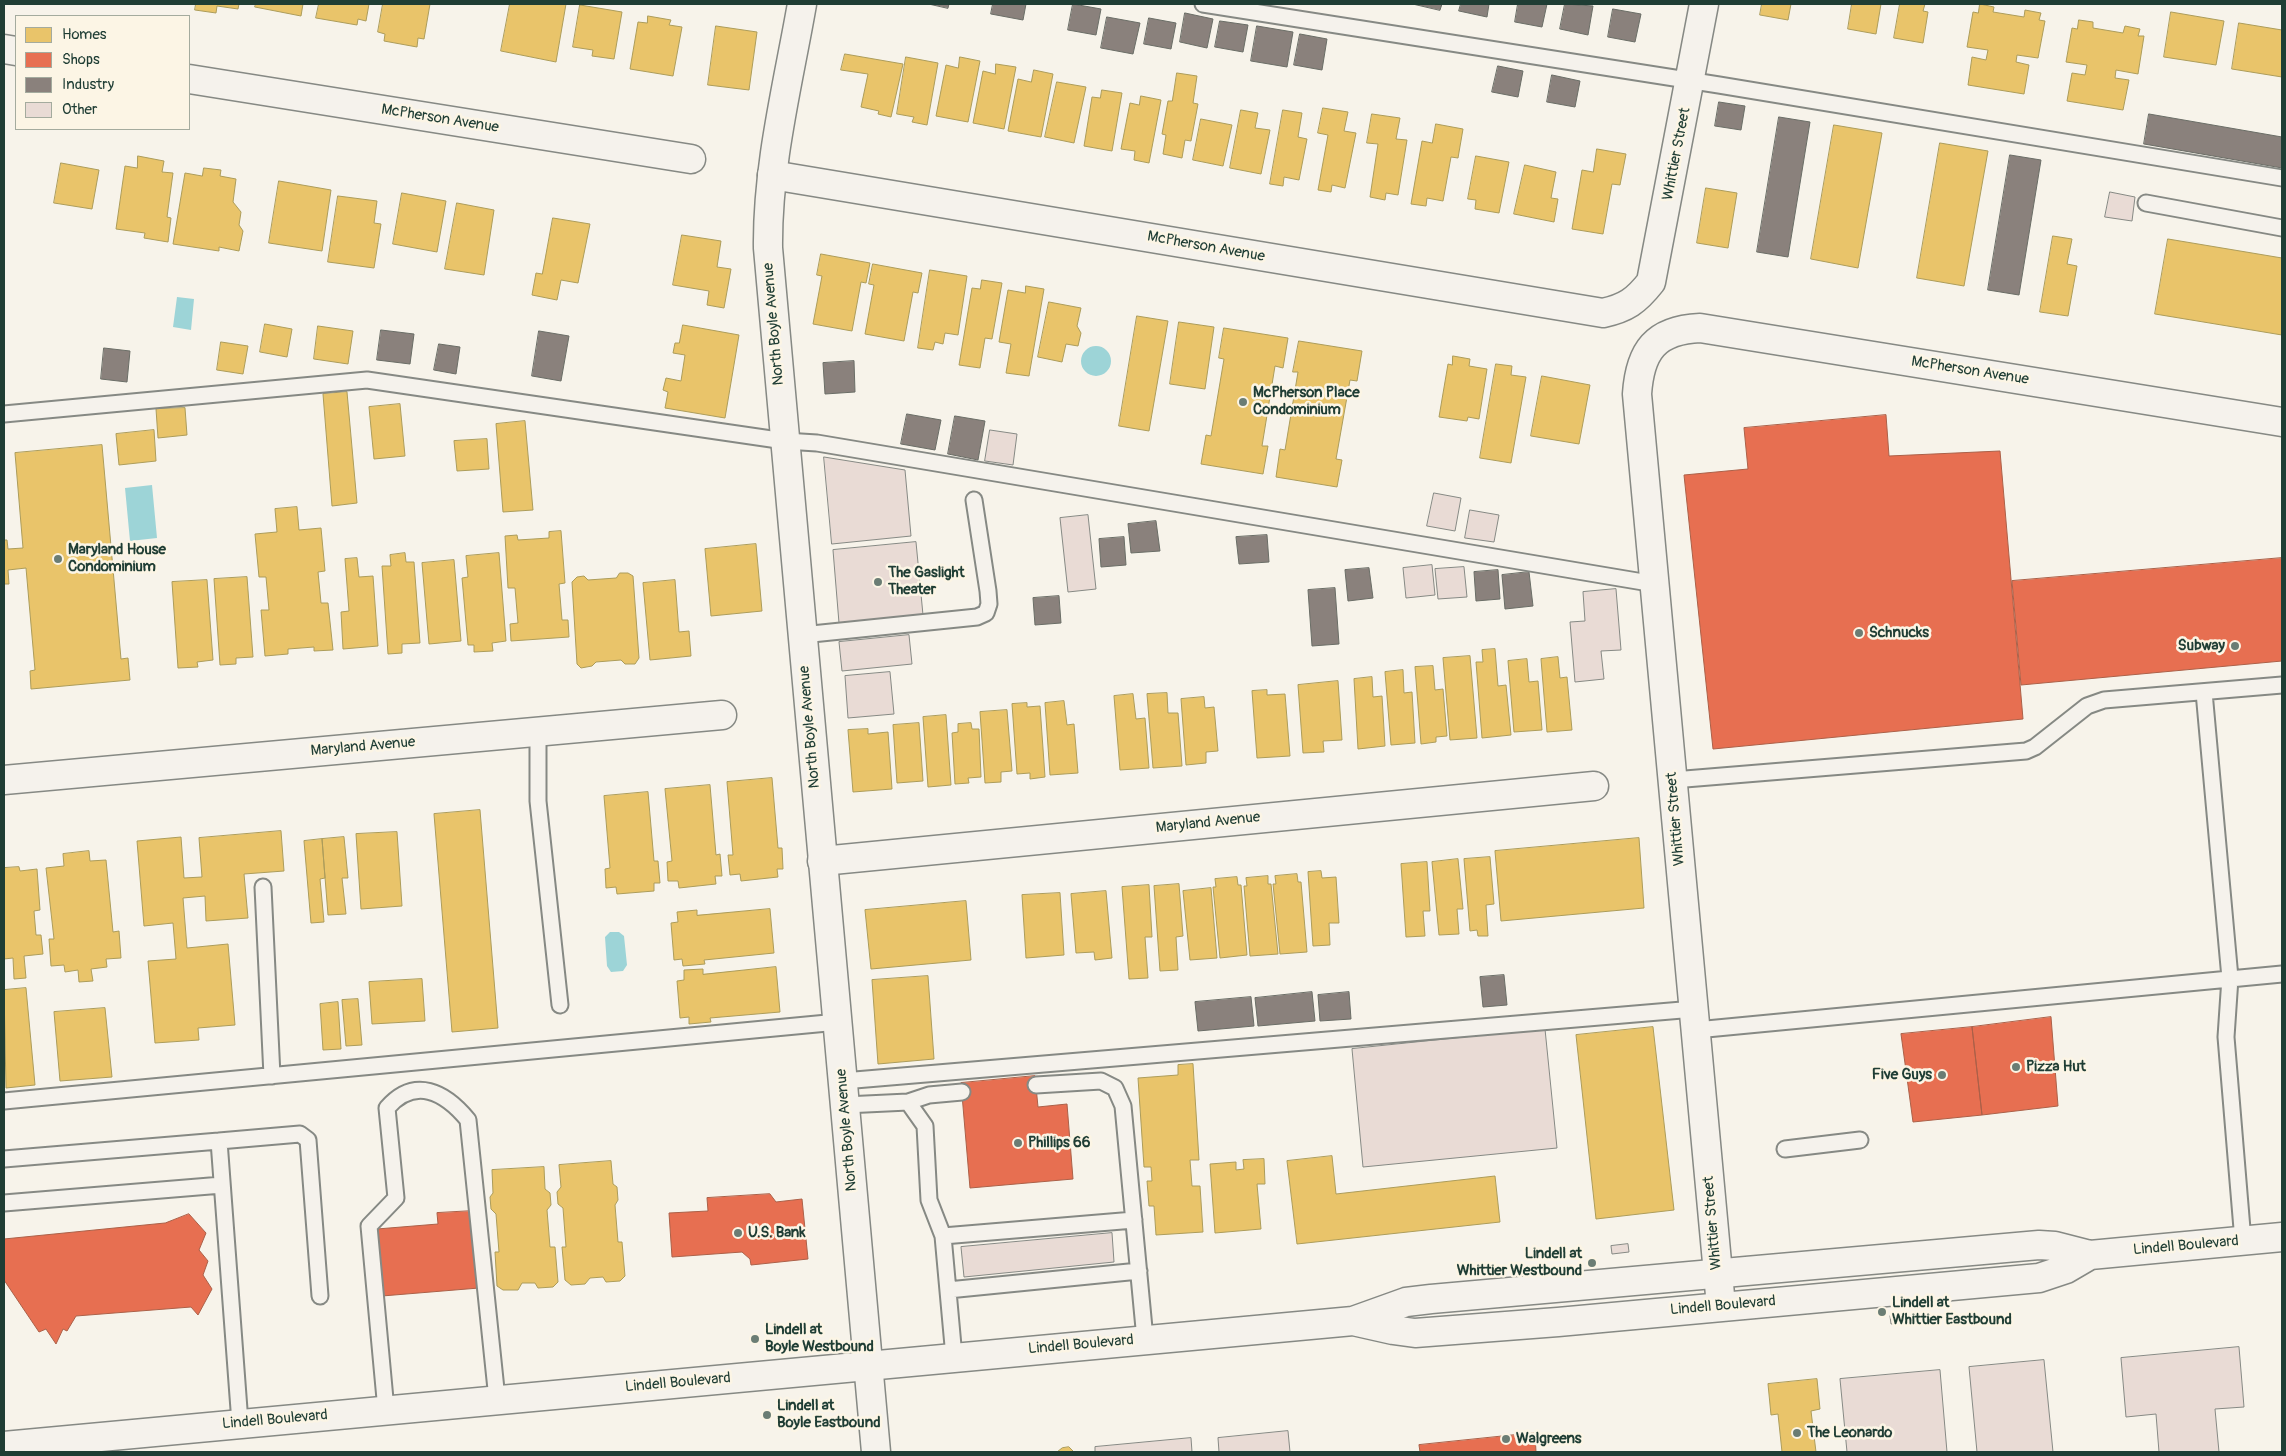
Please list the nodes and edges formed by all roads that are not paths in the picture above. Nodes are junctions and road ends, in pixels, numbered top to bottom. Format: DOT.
graph roads {
  1 [pos="802,4"];
  2 [pos="1203,4"];
  3 [pos="1704,4"];
  4 [pos="190,79"];
  5 [pos="1690,81"];
  6 [pos="691,160"];
  7 [pos="772,175"];
  8 [pos="2282,178"];
  9 [pos="2146,203"];
  10 [pos="2282,228"];
  11 [pos="1638,299"];
  12 [pos="1660,339"];
  13 [pos="4,414"];
  14 [pos="2282,422"];
  15 [pos="785,441"];
  16 [pos="974,500"];
  17 [pos="1655,584"];
  18 [pos="802,635"];
  19 [pos="2282,685"];
  20 [pos="2204,692"];
  21 [pos="722,715"];
  22 [pos="538,732"];
  23 [pos="4,780"];
  24 [pos="1673,780"];
  25 [pos="1594,786"];
  26 [pos="822,861"];
  27 [pos="263,888"];
  28 [pos="2282,974"];
  29 [pos="2230,978"];
  30 [pos="560,1005"];
  31 [pos="1694,1019"];
  32 [pos="838,1022"];
  33 [pos="272,1076"];
  34 [pos="1036,1085"];
  35 [pos="962,1092"];
  36 [pos="844,1093"];
  37 [pos="4,1100"];
  38 [pos="908,1102"];
  39 [pos="1860,1140"];
  40 [pos="219,1141"];
  41 [pos="1785,1148"];
  42 [pos="4,1159"];
  43 [pos="222,1185"];
  44 [pos="4,1203"];
  45 [pos="1134,1220"];
  46 [pos="943,1236"];
  47 [pos="2282,1237"];
  48 [pos="2243,1241"];
  49 [pos="2090,1255"];
  50 [pos="1139,1270"];
  51 [pos="1717,1273"];
  52 [pos="948,1290"];
  53 [pos="320,1296"];
  54 [pos="1721,1306"];
  55 [pos="1353,1321"];
  56 [pos="1145,1340"];
  57 [pos="954,1357"];
  58 [pos="869,1364"];
  59 [pos="498,1399"];
  60 [pos="386,1410"];
  61 [pos="240,1423"];
  62 [pos="4,1446"];
  63 [pos="876,1452"];
  1 -- 7 [label="street, North Boyle Avenue"];
  2 -- 5 [label="lane"];
  3 -- 5 [label="street, Whittier Street"];
  4 -- 6 [label="street, McPherson Avenue"];
  5 -- 8 [label="lane"];
  5 -- 11 [label="street, Whittier Street"];
  7 -- 11 [label="street, McPherson Avenue"];
  7 -- 15 [label="street, North Boyle Avenue"];
  9 -- 10 [label="lane"];
  12 -- 14 [label="street, McPherson Avenue"];
  12 -- 17 [label="street, Whittier Street"];
  13 -- 15 [label="lane"];
  15 -- 17 [label="lane"];
  15 -- 18 [label="street, North Boyle Avenue"];
  16 -- 18 [label="lane"];
  17 -- 24 [label="street, Whittier Street"];
  18 -- 26 [label="street, North Boyle Avenue"];
  19 -- 20 [label="lane"];
  20 -- 24 [label="lane"];
  20 -- 29 [label="lane"];
  21 -- 22 [label="street, Maryland Avenue"];
  22 -- 23 [label="street, Maryland Avenue"];
  22 -- 30 [label="lane"];
  24 -- 31 [label="street, Whittier Street"];
  25 -- 26 [label="street, Maryland Avenue"];
  26 -- 32 [label="street, North Boyle Avenue"];
  27 -- 33 [label="lane"];
  28 -- 29 [label="lane"];
  29 -- 31 [label="lane"];
  29 -- 48 [label="lane"];
  31 -- 36 [label="lane"];
  31 -- 51 [label="street, Whittier Street"];
  32 -- 33 [label="lane"];
  32 -- 36 [label="street, North Boyle Avenue"];
  33 -- 37 [label="lane"];
  34 -- 45 [label="lane"];
  35 -- 38 [label="lane"];
  36 -- 38 [label="lane"];
  36 -- 58 [label="street, North Boyle Avenue"];
  38 -- 46 [label="lane"];
  39 -- 41 [label="lane"];
  40 -- 42 [label="lane"];
  40 -- 43 [label="lane"];
  40 -- 53 [label="lane"];
  43 -- 44 [label="lane"];
  43 -- 61 [label="lane"];
  45 -- 46 [label="lane"];
  45 -- 50 [label="lane"];
  46 -- 52 [label="lane"];
  47 -- 48 [label="street, Lindell Boulevard"];
  48 -- 49 [label="street, Lindell Boulevard"];
  49 -- 51 [label="street, Lindell Boulevard"];
  49 -- 54 [label="street, Lindell Boulevard"];
  50 -- 52 [label="lane"];
  50 -- 56 [label="lane"];
  51 -- 54 [label="street, Whittier Street"];
  51 -- 55 [label="street, Lindell Boulevard"];
  52 -- 57 [label="lane"];
  54 -- 55 [label="street, Lindell Boulevard"];
  55 -- 56 [label="street, Lindell Boulevard"];
  56 -- 57 [label="street, Lindell Boulevard"];
  57 -- 58 [label="street, Lindell Boulevard"];
  58 -- 59 [label="street, Lindell Boulevard"];
  58 -- 63 [label="street, North Boyle Avenue"];
  59 -- 60 [label="street, Lindell Boulevard"];
  59 -- 60 [label="lane"];
  60 -- 61 [label="street, Lindell Boulevard"];
  61 -- 62 [label="street, Lindell Boulevard"];
}
